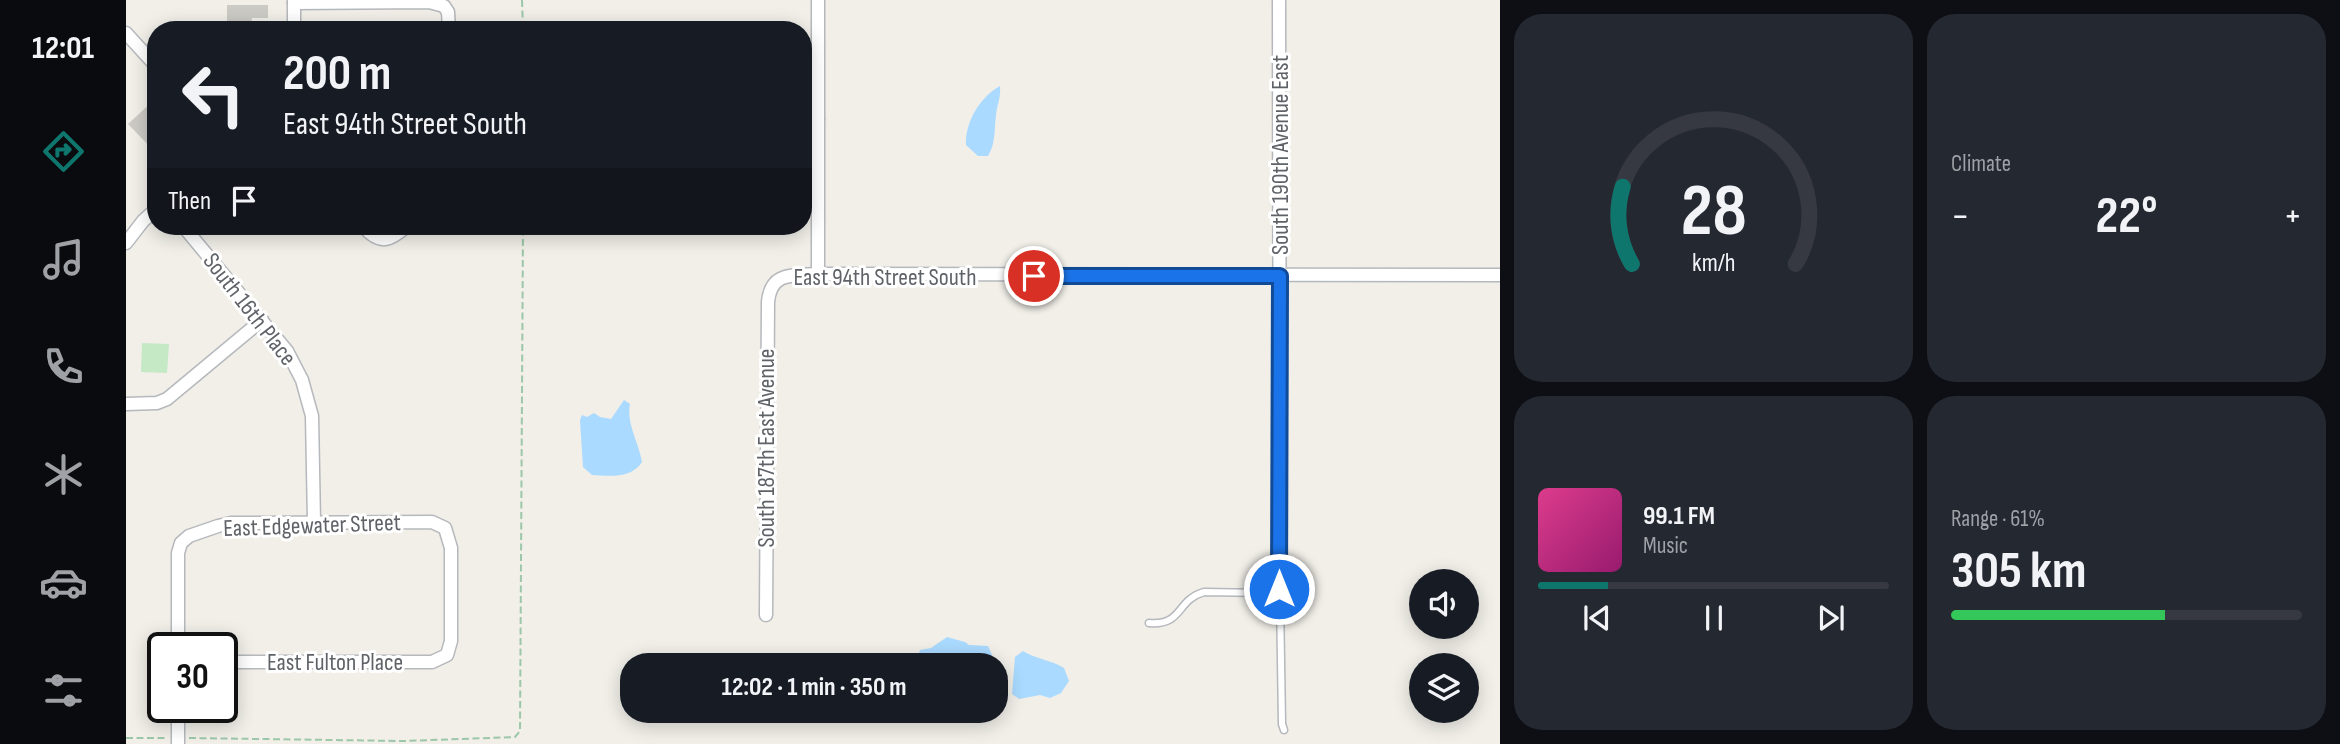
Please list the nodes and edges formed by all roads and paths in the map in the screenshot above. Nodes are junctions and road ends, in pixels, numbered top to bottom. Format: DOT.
graph roads {
  1 [pos="522,0"];
  2 [pos="818,0"];
  3 [pos="1279,0"];
  4 [pos="294,1"];
  5 [pos="294,21"];
  6 [pos="448,21"];
  7 [pos="523,21"];
  8 [pos="126,33"];
  9 [pos="147,56"];
  10 [pos="812,120"];
  11 [pos="818,120"];
  12 [pos="147,217"];
  13 [pos="191,235"];
  14 [pos="374,235"];
  15 [pos="395,235"];
  16 [pos="523,235"];
  17 [pos="126,243"];
  18 [pos="818,274"];
  19 [pos="1500,275"];
  20 [pos="1280,276"];
  21 [pos="774,281"];
  22 [pos="262,320"];
  23 [pos="126,404"];
  24 [pos="314,523"];
  25 [pos="1280,594"];
  26 [pos="766,615"];
  27 [pos="1149,623"];
  28 [pos="178,632"];
  29 [pos="447,655"];
  30 [pos="238,662"];
  31 [pos="178,723"];
  32 [pos="1284,730"];
  33 [pos="126,738"];
  34 [pos="178,741"];
  1 -- 7 [label="path"];
  2 -- 11 [label="street"];
  3 -- 20 [label="street, South 190th Avenue East"];
  4 -- 5 [label="street"];
  4 -- 6 [label="street"];
  8 -- 9 [label="street"];
  10 -- 11 [label="street"];
  11 -- 18 [label="street"];
  12 -- 17 [label="street"];
  13 -- 22 [label="street, South 16th Place"];
  14 -- 15 [label="street"];
  16 -- 34 [label="path"];
  18 -- 20 [label="street, East 94th Street South"];
  18 -- 21 [label="street, East 94th Street South"];
  19 -- 20 [label="street, East 94th Street South"];
  20 -- 25 [label="street, South 190th Avenue East"];
  21 -- 26 [label="street, South 187th East Avenue"];
  22 -- 23 [label="street"];
  22 -- 24 [label="street, South 16th Place"];
  24 -- 28 [label="street, East Edgewater Street"];
  24 -- 29 [label="street, East Edgewater Street"];
  25 -- 27 [label="lane"];
  25 -- 32 [label="lane, South 190th Avenue East"];
  29 -- 30 [label="street, East Fulton Place"];
  31 -- 34 [label="street"];
  33 -- 34 [label="path"];
}
